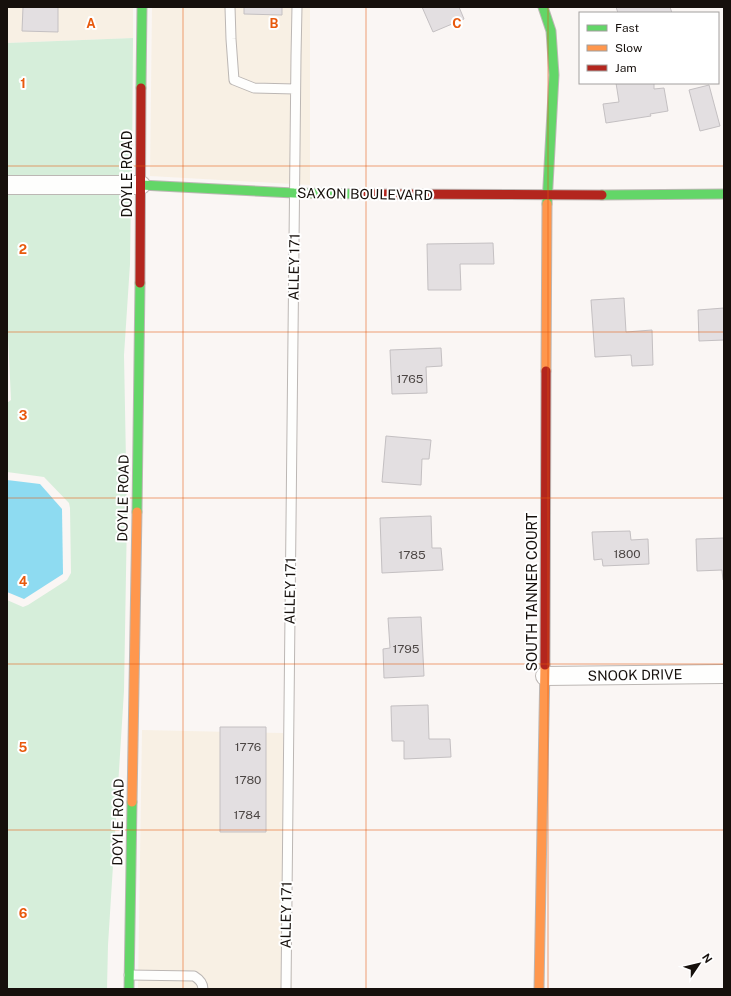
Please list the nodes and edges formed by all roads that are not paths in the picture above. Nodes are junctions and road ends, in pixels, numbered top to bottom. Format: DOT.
graph roads {
  1 [pos="142,7"];
  2 [pos="230,7"];
  3 [pos="297,7"];
  4 [pos="543,7"];
  5 [pos="295,90"];
  6 [pos="7,185"];
  7 [pos="141,185"];
  8 [pos="294,193"];
  9 [pos="724,194"];
  10 [pos="547,196"];
  11 [pos="724,674"];
  12 [pos="546,676"];
  13 [pos="129,975"];
  14 [pos="129,989"];
  15 [pos="203,989"];
  16 [pos="286,989"];
  17 [pos="539,989"];
  1 -- 7 [label="main road, DOYLE ROAD"];
  2 -- 5 [label="lane"];
  3 -- 5 [label="lane, ALLEY 171"];
  4 -- 10 [label="main road, SOUTH TANNER COURT"];
  5 -- 8 [label="lane, ALLEY 171"];
  6 -- 7 [label="street, SAXON BOULEVARD"];
  7 -- 8 [label="main road, SAXON BOULEVARD"];
  7 -- 13 [label="main road, DOYLE ROAD"];
  8 -- 10 [label="main road, SAXON BOULEVARD"];
  8 -- 16 [label="lane, ALLEY 171"];
  9 -- 10 [label="main road, SAXON BOULEVARD"];
  10 -- 12 [label="main road, SOUTH TANNER COURT"];
  11 -- 12 [label="street, SNOOK DRIVE"];
  12 -- 17 [label="main road, SOUTH TANNER COURT"];
  13 -- 14 [label="main road, DOYLE ROAD"];
  13 -- 15 [label="lane"];
}
